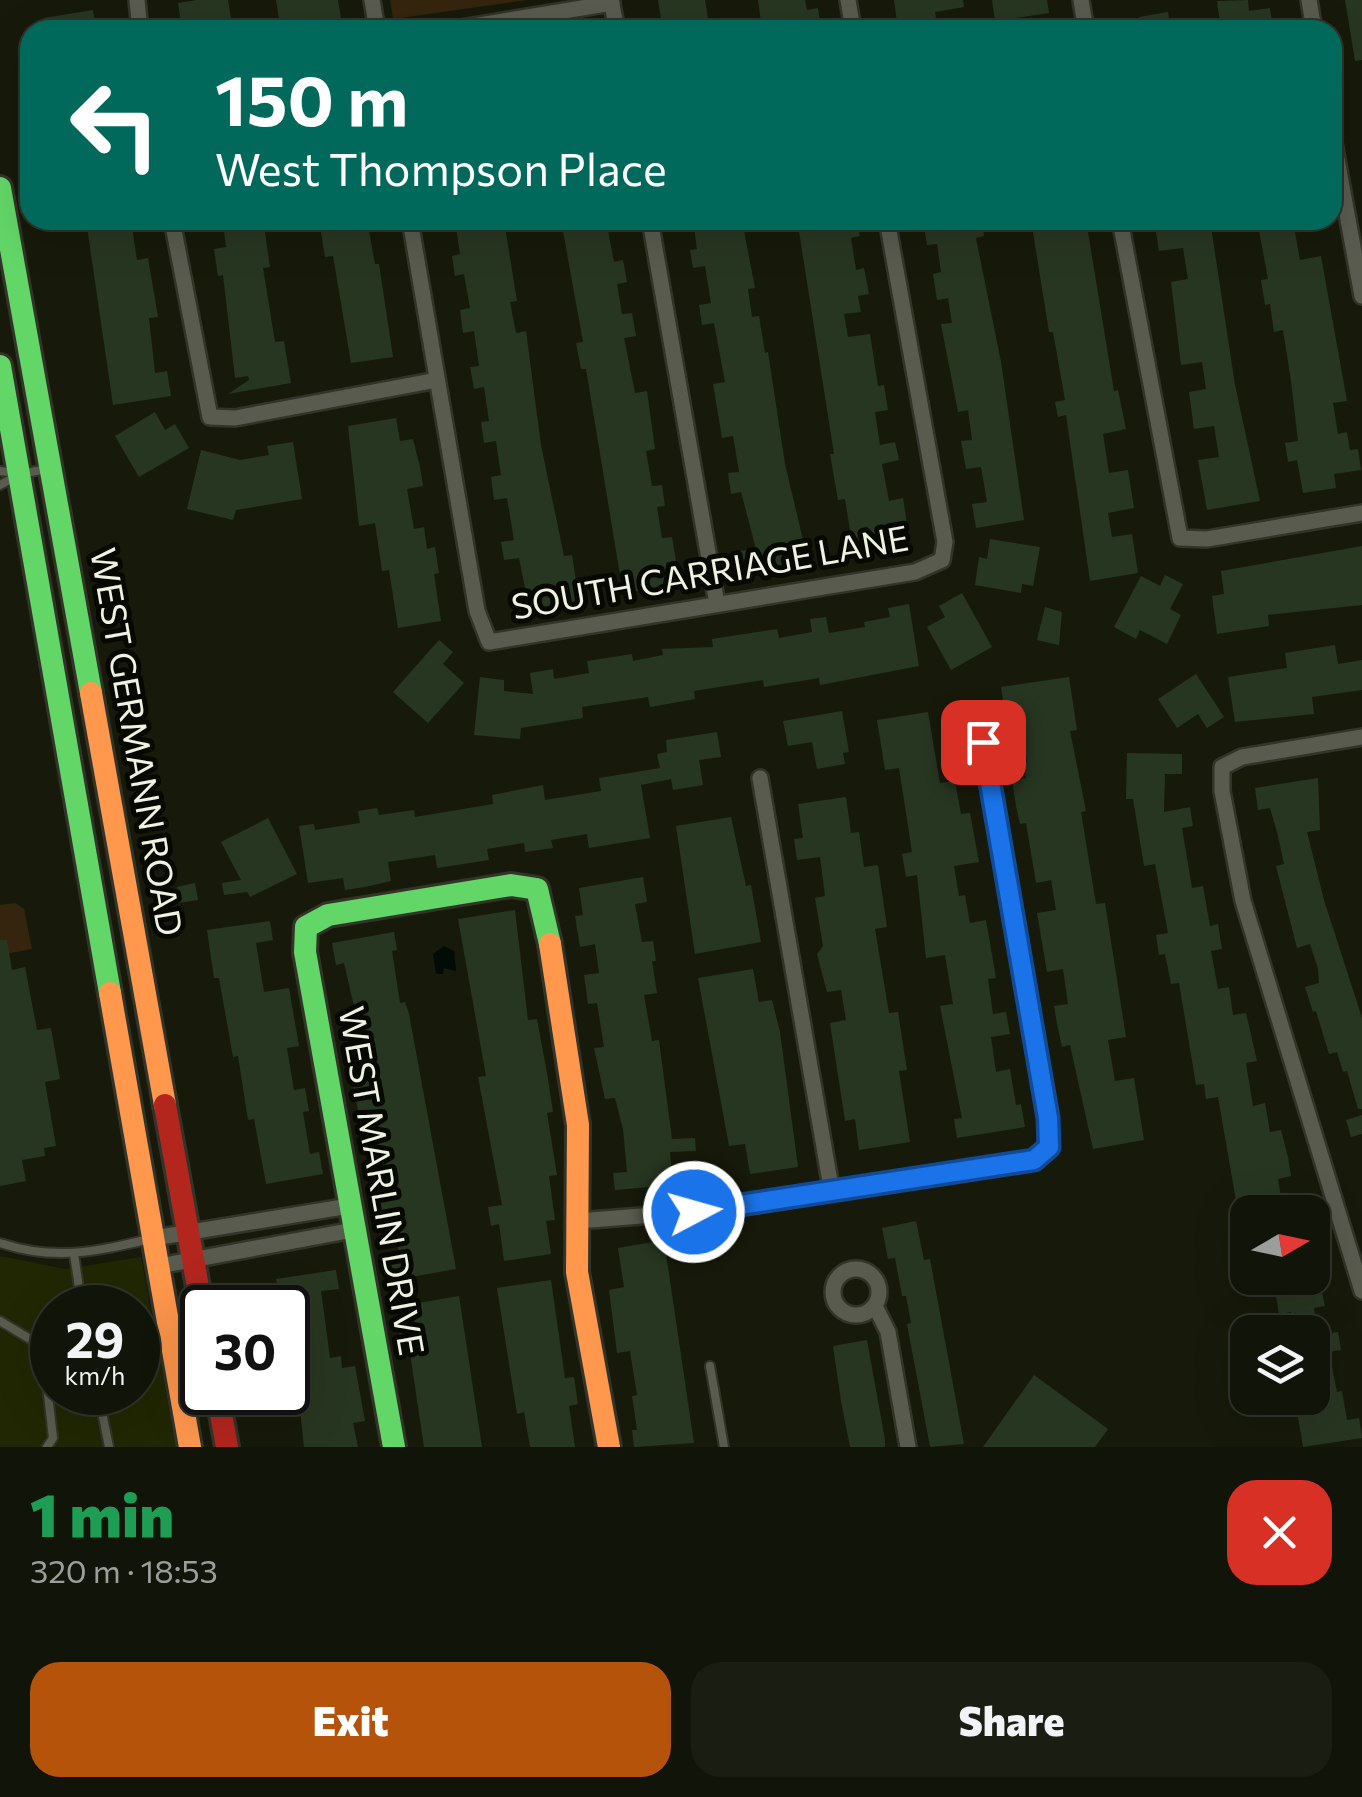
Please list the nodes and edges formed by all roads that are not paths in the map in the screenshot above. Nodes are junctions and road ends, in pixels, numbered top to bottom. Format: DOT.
graph roads {
  1 [pos="612,2"];
  2 [pos="507,20"];
  3 [pos="1342,187"];
  4 [pos="0,188"];
  5 [pos="174,230"];
  6 [pos="412,230"];
  7 [pos="652,230"];
  8 [pos="889,230"];
  9 [pos="1122,230"];
  10 [pos="1362,296"];
  11 [pos="0,366"];
  12 [pos="438,380"];
  13 [pos="51,469"];
  14 [pos="7,476"];
  15 [pos="1362,513"];
  16 [pos="717,604"];
  17 [pos="1362,738"];
  18 [pos="983,742"];
  19 [pos="760,778"];
  20 [pos="832,1192"];
  21 [pos="348,1206"];
  22 [pos="578,1221"];
  23 [pos="353,1230"];
  24 [pos="188,1233"];
  25 [pos="154,1238"];
  26 [pos="0,1243"];
  27 [pos="74,1254"];
  28 [pos="194,1259"];
  29 [pos="159,1266"];
  30 [pos="79,1285"];
  31 [pos="198,1285"];
  32 [pos="1362,1291"];
  33 [pos="874,1306"];
  34 [pos="0,1321"];
  35 [pos="710,1366"];
  36 [pos="102,1415"];
  37 [pos="222,1415"];
  38 [pos="47,1447"];
  39 [pos="108,1447"];
  40 [pos="190,1447"];
  41 [pos="227,1447"];
  42 [pos="394,1447"];
  43 [pos="609,1447"];
  44 [pos="724,1447"];
  45 [pos="908,1447"];
  1 -- 2 [label="street"];
  3 -- 10 [label="street"];
  4 -- 13 [label="main road, WEST GERMANN ROAD"];
  5 -- 12 [label="street"];
  6 -- 12 [label="street"];
  7 -- 16 [label="street"];
  8 -- 16 [label="street, SOUTH CARRIAGE LANE"];
  9 -- 15 [label="street"];
  11 -- 14 [label="main road, WEST GERMANN ROAD"];
  12 -- 16 [label="street, SOUTH CARRIAGE LANE"];
  13 -- 14 [label="lane"];
  13 -- 24 [label="main road, WEST GERMANN ROAD"];
  14 -- 25 [label="main road, WEST GERMANN ROAD"];
  17 -- 32 [label="street"];
  18 -- 20 [label="street"];
  19 -- 20 [label="street"];
  20 -- 22 [label="street"];
  21 -- 22 [label="main road, WEST MARLIN DRIVE"];
  21 -- 23 [label="main road, WEST MARLIN DRIVE"];
  21 -- 24 [label="street"];
  22 -- 43 [label="main road"];
  23 -- 28 [label="street"];
  23 -- 42 [label="main road, WEST MARLIN DRIVE"];
  24 -- 25 [label="street"];
  24 -- 28 [label="main road, WEST GERMANN ROAD"];
  25 -- 27 [label="lane"];
  25 -- 29 [label="main road, WEST GERMANN ROAD"];
  26 -- 27 [label="lane"];
  27 -- 30 [label="lane"];
  28 -- 29 [label="street"];
  28 -- 31 [label="main road, WEST GERMANN ROAD"];
  29 -- 40 [label="main road, WEST GERMANN ROAD"];
  33 -- 45 [label="street"];
  34 -- 38 [label="lane"];
  35 -- 44 [label="lane"];
  36 -- 39 [label="lane"];
  37 -- 41 [label="main road"];
}
